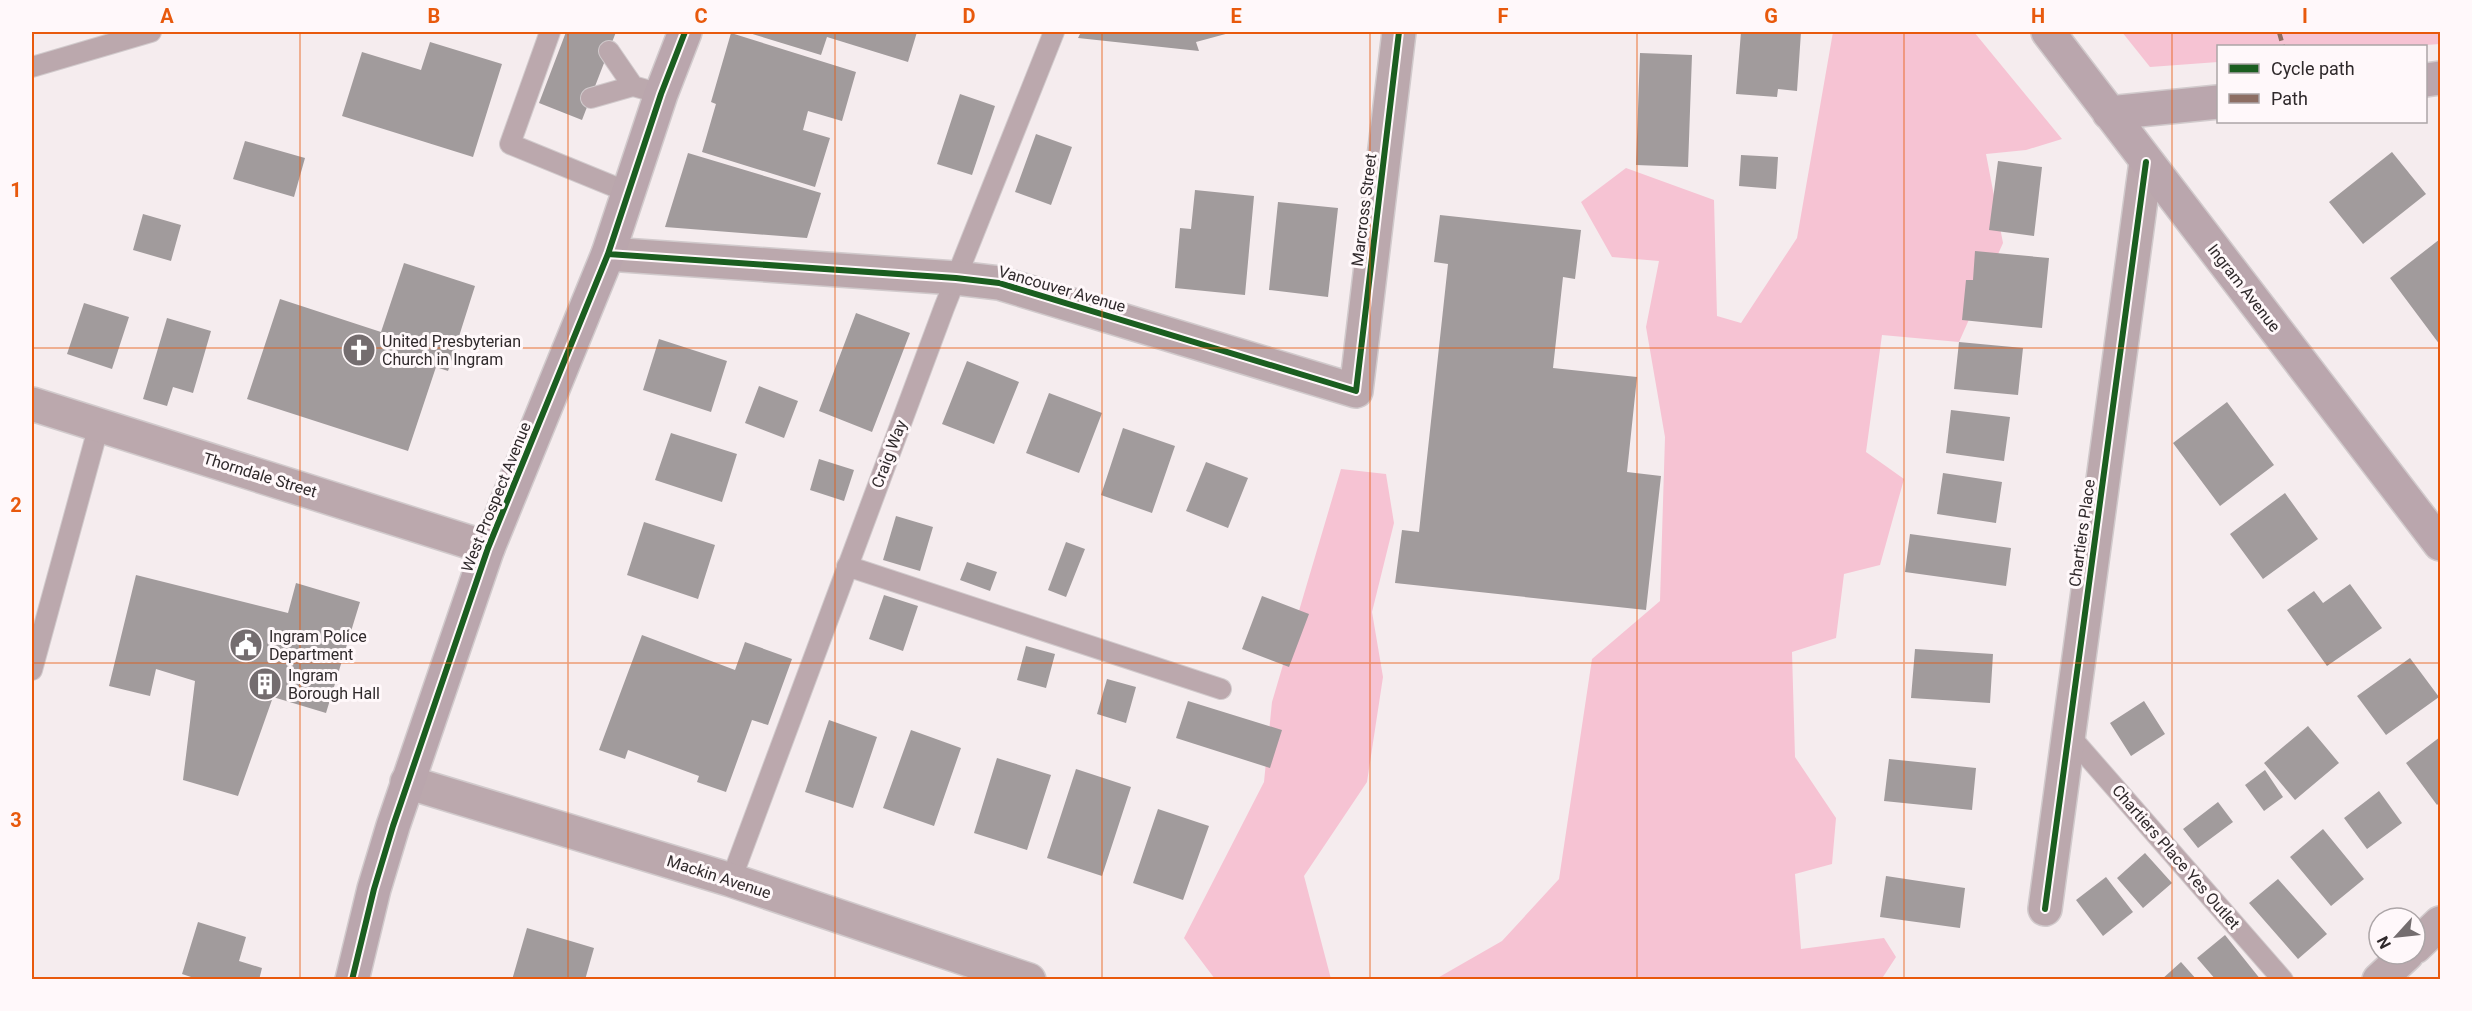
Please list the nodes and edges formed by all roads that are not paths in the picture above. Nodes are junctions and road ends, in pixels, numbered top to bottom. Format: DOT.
graph roads {
  1 [pos="151,32"];
  2 [pos="558,32"];
  3 [pos="685,32"];
  4 [pos="1054,32"];
  5 [pos="1399,32"];
  6 [pos="2048,32"];
  7 [pos="609,51"];
  8 [pos="32,67"];
  9 [pos="647,90"];
  10 [pos="591,98"];
  11 [pos="2217,102"];
  12 [pos="2109,113"];
  13 [pos="2146,162"];
  14 [pos="630,193"];
  15 [pos="608,254"];
  16 [pos="956,278"];
  17 [pos="1356,391"];
  18 [pos="32,404"];
  19 [pos="99,425"];
  20 [pos="2440,544"];
  21 [pos="488,548"];
  22 [pos="847,566"];
  23 [pos="32,670"];
  24 [pos="1221,689"];
  25 [pos="2069,735"];
  26 [pos="407,782"];
  27 [pos="730,880"];
  28 [pos="2045,909"];
  29 [pos="2440,923"];
  30 [pos="2427,935"];
  31 [pos="2394,966"];
  32 [pos="352,980"];
  33 [pos="1029,980"];
  34 [pos="2283,980"];
  35 [pos="2379,980"];
  1 -- 8 [label="lane"];
  2 -- 14 [label="lane"];
  3 -- 9 [label="street, West Prospect Avenue"];
  4 -- 16 [label="lane, Craig Way"];
  5 -- 17 [label="street, Marcross Street"];
  6 -- 12 [label="street, Ingram Avenue"];
  7 -- 9 [label="lane"];
  9 -- 10 [label="lane"];
  9 -- 14 [label="street, West Prospect Avenue"];
  11 -- 12 [label="street"];
  12 -- 13 [label="street, Ingram Avenue"];
  13 -- 20 [label="street, Ingram Avenue"];
  13 -- 25 [label="street, Chartiers Place"];
  14 -- 15 [label="street, West Prospect Avenue"];
  15 -- 16 [label="street, Vancouver Avenue"];
  15 -- 21 [label="street, West Prospect Avenue"];
  16 -- 17 [label="street, Vancouver Avenue"];
  16 -- 22 [label="lane, Craig Way"];
  18 -- 19 [label="street, Thorndale Street"];
  19 -- 21 [label="street, Thorndale Street"];
  19 -- 23 [label="lane"];
  21 -- 26 [label="street, West Prospect Avenue"];
  22 -- 24 [label="lane"];
  22 -- 27 [label="lane, Craig Way"];
  25 -- 28 [label="street, Chartiers Place"];
  25 -- 34 [label="lane, Chartiers Place Yes Outlet"];
  26 -- 27 [label="street, Mackin Avenue"];
  26 -- 32 [label="street, West Prospect Avenue"];
  27 -- 33 [label="street, Mackin Avenue"];
  29 -- 30 [label="street"];
  31 -- 35 [label="street"];
}
